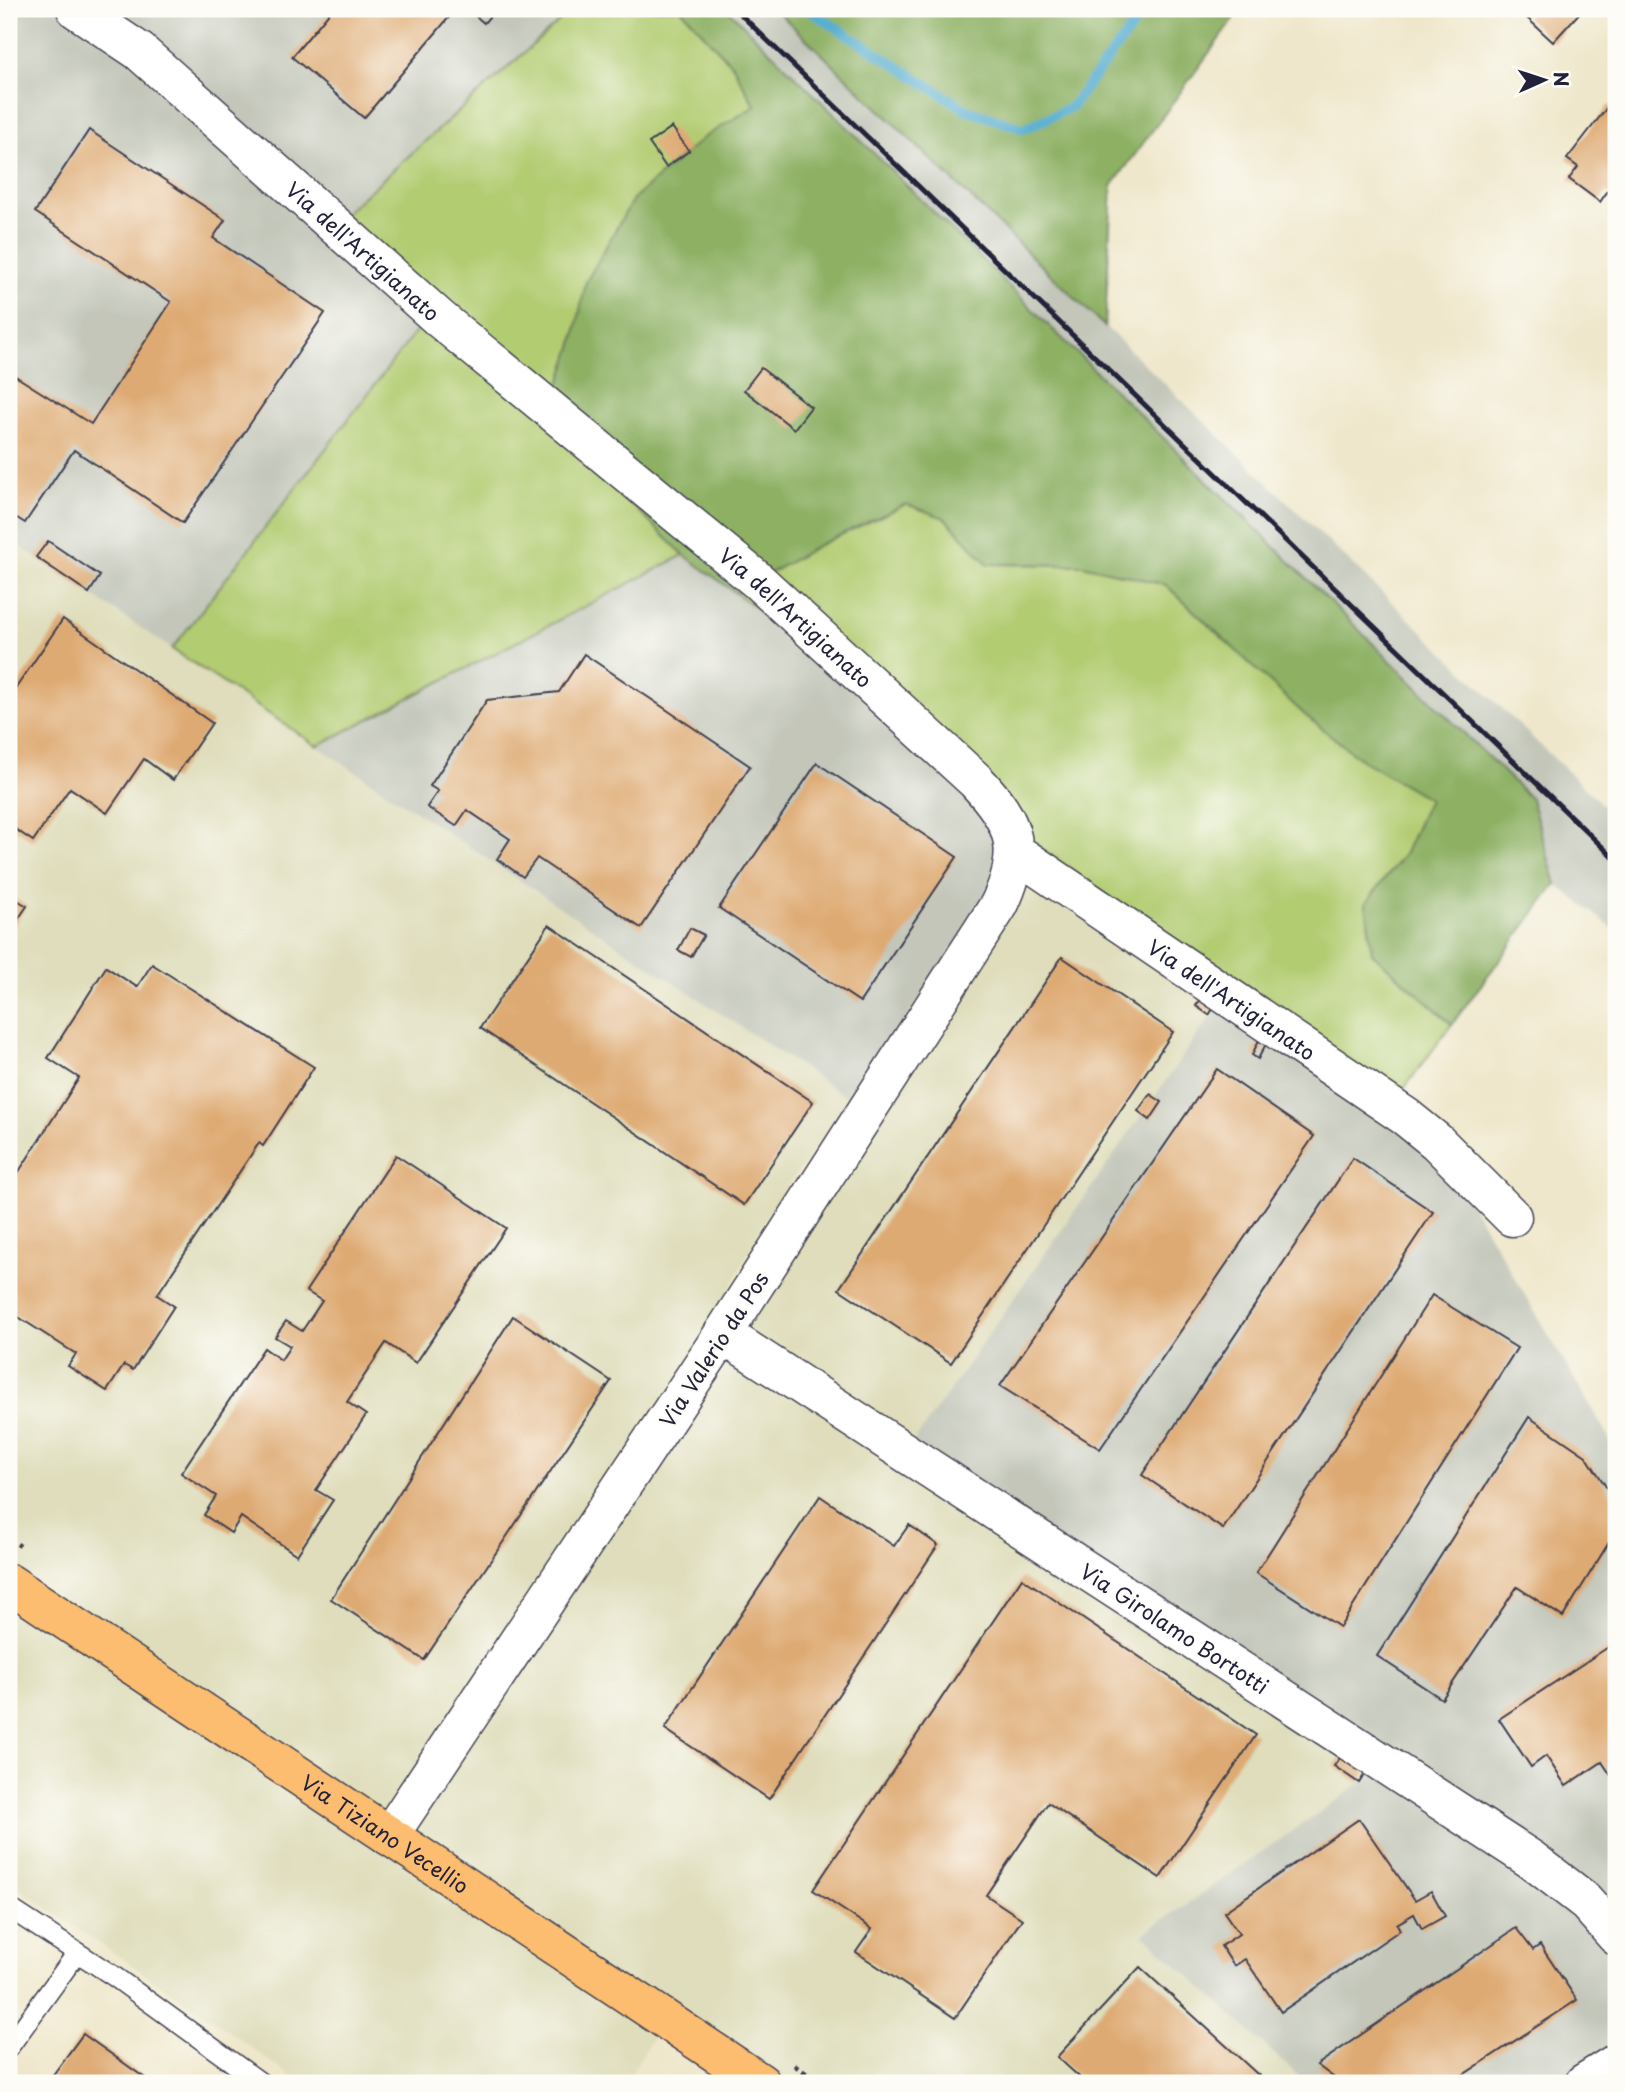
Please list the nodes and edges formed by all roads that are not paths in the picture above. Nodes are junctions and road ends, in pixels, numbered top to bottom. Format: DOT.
graph roads {
  1 [pos="76,9"];
  2 [pos="1015,852"];
  3 [pos="1512,1217"];
  4 [pos="723,1334"];
  5 [pos="9,1583"];
  6 [pos="389,1836"];
  7 [pos="9,1908"];
  8 [pos="1616,1937"];
  9 [pos="77,1953"];
  10 [pos="9,2047"];
  11 [pos="1616,2063"];
  12 [pos="261,2083"];
  13 [pos="761,2083"];
  14 [pos="1584,2083"];
  1 -- 2 [label="street, Via dell'Artigianato"];
  2 -- 3 [label="street, Via dell'Artigianato"];
  2 -- 4 [label="street, Via Valerio da Pos"];
  4 -- 6 [label="street, Via Valerio da Pos"];
  4 -- 8 [label="street, Via Girolamo Bortotti"];
  5 -- 6 [label="main road, Via Tiziano Vecellio"];
  6 -- 13 [label="main road, Via Tiziano Vecellio"];
  7 -- 9 [label="lane"];
  9 -- 10 [label="lane"];
  9 -- 12 [label="lane"];
  11 -- 14 [label="street"];
}
